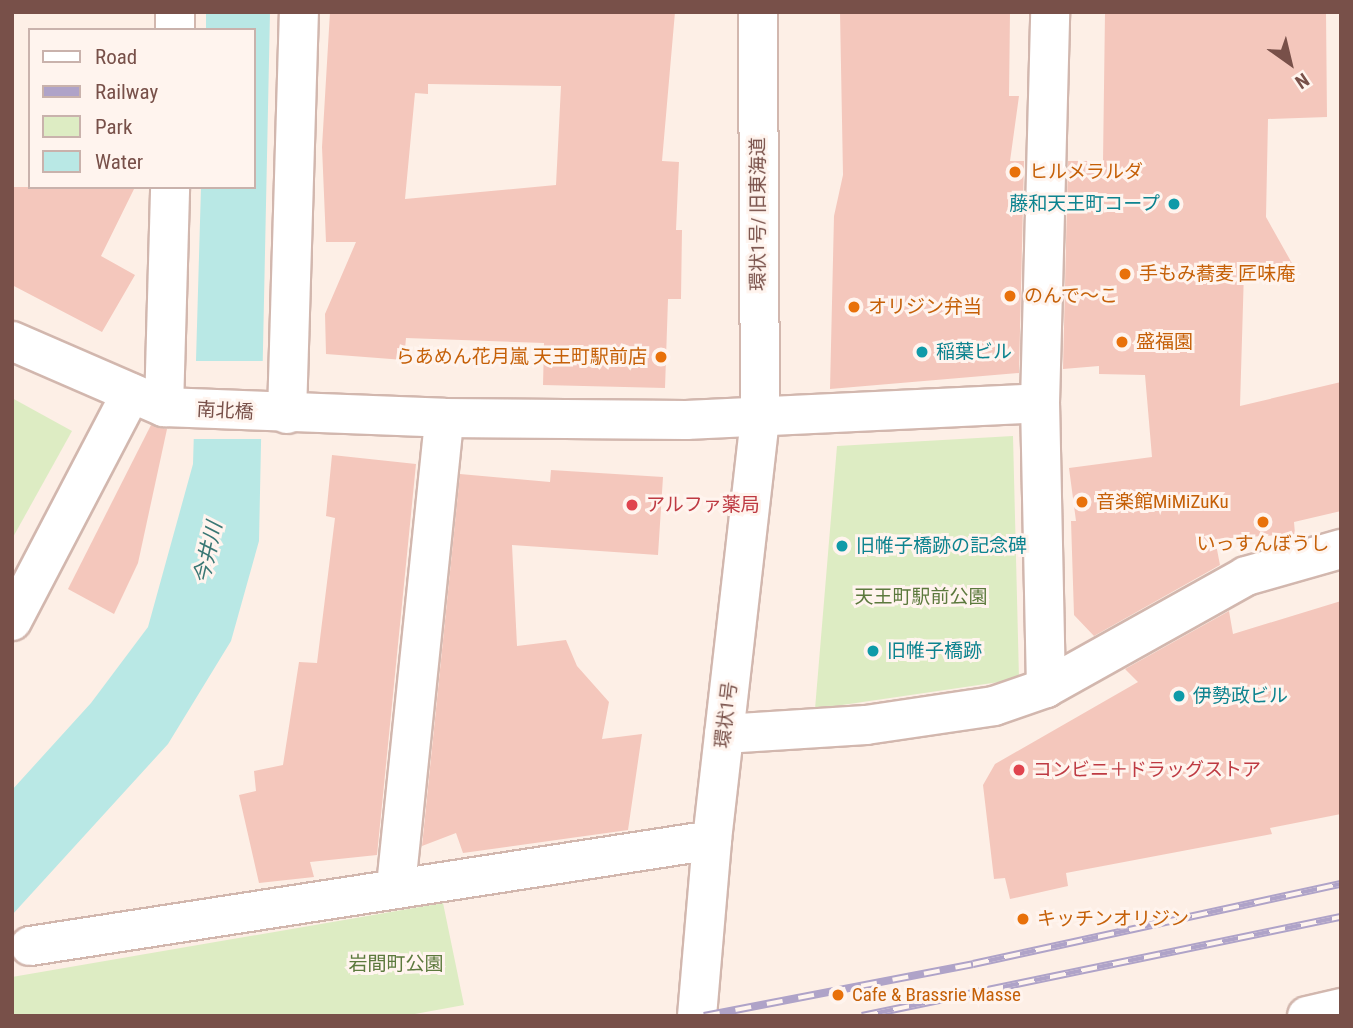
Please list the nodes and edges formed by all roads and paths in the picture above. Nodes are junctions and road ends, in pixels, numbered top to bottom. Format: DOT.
graph roads {
  1 [pos="299,12"];
  2 [pos="758,12"];
  3 [pos="1050,12"];
  4 [pos="170,189"];
  5 [pos="12,341"];
  6 [pos="147,400"];
  7 [pos="1040,402"];
  8 [pos="286,414"];
  9 [pos="760,415"];
  10 [pos="444,418"];
  11 [pos="1341,549"];
  12 [pos="12,621"];
  13 [pos="1045,688"];
  14 [pos="724,734"];
  15 [pos="712,840"];
  16 [pos="396,886"];
  17 [pos="30,946"];
  18 [pos="1341,1008"];
  19 [pos="697,1016"];
  20 [pos="1307,1016"];
  1 -- 8 [label="street"];
  2 -- 9 [label="street, 環状1号/ 旧東海道"];
  3 -- 7 [label="street"];
  4 -- 6 [label="street"];
  5 -- 6 [label="street"];
  6 -- 8 [label="street, 南北橋"];
  6 -- 12 [label="street"];
  7 -- 9 [label="street, 南北橋"];
  7 -- 13 [label="street"];
  8 -- 10 [label="street, 南北橋"];
  9 -- 10 [label="street, 南北橋"];
  9 -- 14 [label="street, 環状1号"];
  10 -- 16 [label="street"];
  11 -- 13 [label="street"];
  13 -- 14 [label="street"];
  14 -- 15 [label="street, 環状1号"];
  15 -- 16 [label="street"];
  15 -- 19 [label="street, 環状1号"];
  16 -- 17 [label="street"];
  18 -- 20 [label="street"];
}
